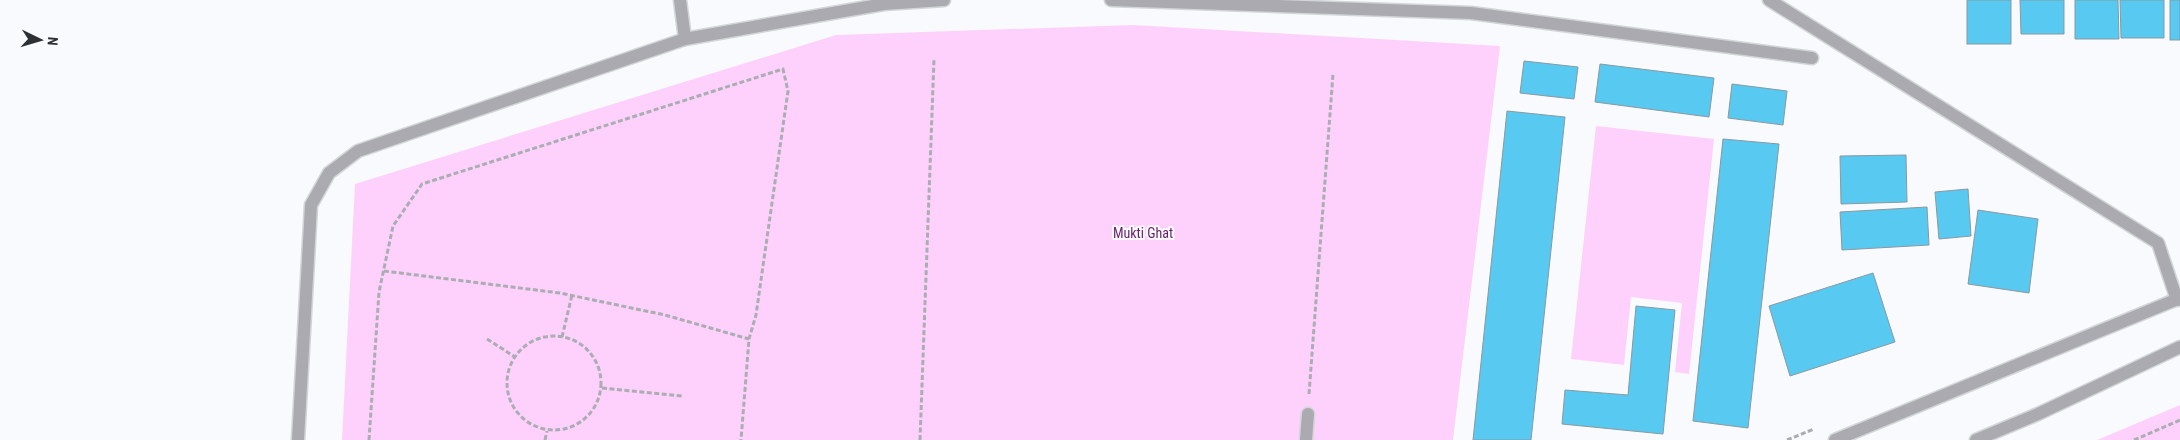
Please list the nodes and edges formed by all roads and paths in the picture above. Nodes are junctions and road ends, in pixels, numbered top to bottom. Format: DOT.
graph roads {
  1 [pos="680,0"];
  2 [pos="944,0"];
  3 [pos="1112,0"];
  4 [pos="1769,0"];
  5 [pos="685,39"];
  6 [pos="1812,58"];
  7 [pos="934,60"];
  8 [pos="1332,74"];
  9 [pos="384,271"];
  10 [pos="572,295"];
  11 [pos="2179,299"];
  12 [pos="562,337"];
  13 [pos="488,339"];
  14 [pos="749,339"];
  15 [pos="2180,347"];
  16 [pos="515,356"];
  17 [pos="602,388"];
  18 [pos="682,396"];
  19 [pos="1308,414"];
  20 [pos="2180,420"];
  21 [pos="547,430"];
  22 [pos="298,440"];
  23 [pos="369,440"];
  24 [pos="545,440"];
  25 [pos="741,440"];
  26 [pos="920,440"];
  27 [pos="1306,440"];
  28 [pos="1835,440"];
  29 [pos="1976,440"];
  30 [pos="2134,440"];
  1 -- 5 [label="street"];
  2 -- 5 [label="street"];
  3 -- 6 [label="street"];
  4 -- 11 [label="street"];
  5 -- 22 [label="street"];
  7 -- 26 [label="path"];
  8 -- 19 [label="path"];
  9 -- 10 [label="path"];
  9 -- 14 [label="path"];
  9 -- 23 [label="path"];
  10 -- 12 [label="path"];
  10 -- 14 [label="path"];
  11 -- 28 [label="street"];
  12 -- 16 [label="path"];
  12 -- 17 [label="path"];
  13 -- 16 [label="path"];
  14 -- 25 [label="path"];
  15 -- 29 [label="street"];
  16 -- 21 [label="path"];
  17 -- 18 [label="path"];
  17 -- 21 [label="path"];
  19 -- 27 [label="street"];
  20 -- 30 [label="path"];
  21 -- 24 [label="path"];
}
